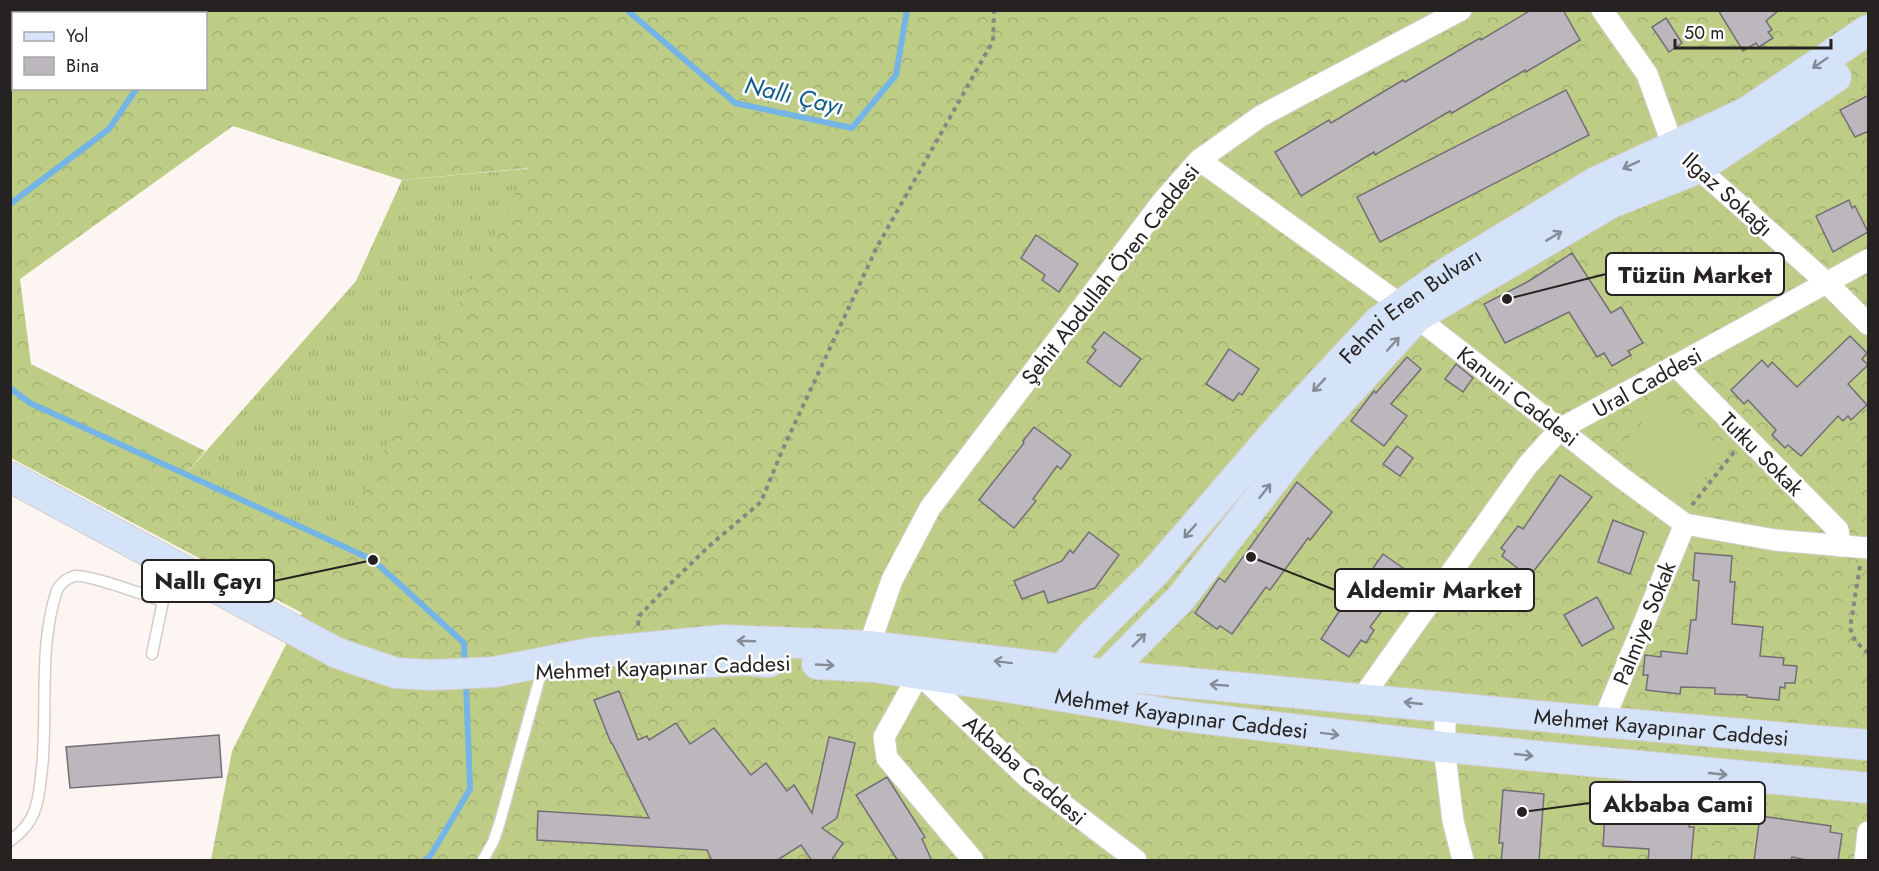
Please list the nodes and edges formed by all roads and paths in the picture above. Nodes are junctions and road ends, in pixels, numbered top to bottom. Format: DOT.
graph roads {
  1 [pos="994,10"];
  2 [pos="1461,10"];
  3 [pos="1602,10"];
  4 [pos="1869,30"];
  5 [pos="1869,55"];
  6 [pos="1673,146"];
  7 [pos="1199,160"];
  8 [pos="1699,168"];
  9 [pos="1869,260"];
  10 [pos="1827,283"];
  11 [pos="1409,311"];
  12 [pos="1869,324"];
  13 [pos="1676,366"];
  14 [pos="1560,429"];
  15 [pos="1746,438"];
  16 [pos="10,477"];
  17 [pos="1683,522"];
  18 [pos="1840,546"];
  19 [pos="1865,548"];
  20 [pos="177,566"];
  21 [pos="163,601"];
  22 [pos="869,646"];
  23 [pos="634,649"];
  24 [pos="1869,653"];
  25 [pos="152,654"];
  26 [pos="542,670"];
  27 [pos="1061,670"];
  28 [pos="494,672"];
  29 [pos="919,674"];
  30 [pos="1106,674"];
  31 [pos="1043,693"];
  32 [pos="1362,698"];
  33 [pos="1090,701"];
  34 [pos="1446,706"];
  35 [pos="1603,722"];
  36 [pos="1869,745"];
  37 [pos="1444,747"];
  38 [pos="1869,788"];
  39 [pos="1869,832"];
  40 [pos="10,842"];
  41 [pos="483,861"];
  42 [pos="973,861"];
  43 [pos="1136,861"];
  44 [pos="1463,861"];
  45 [pos="1865,861"];
  1 -- 23 [label="path"];
  2 -- 7 [label="street, Şehit Abdullah Ören Caddesi"];
  3 -- 6 [label="street, Ilgaz Sokağı"];
  4 -- 6 [label="main road, Fehmi Eren Bulvarı, one-way"];
  5 -- 8 [label="main road, Fehmi Eren Bulvarı"];
  6 -- 8 [label="street, Ilgaz Sokağı"];
  6 -- 11 [label="main road, Fehmi Eren Bulvarı, one-way"];
  7 -- 11 [label="street, Kanuni Caddesi"];
  7 -- 22 [label="street, Şehit Abdullah Ören Caddesi"];
  8 -- 10 [label="street, Ilgaz Sokağı"];
  11 -- 8 [label="main road, Fehmi Eren Bulvarı, one-way"];
  9 -- 10 [label="street, Ural Caddesi"];
  10 -- 12 [label="street, Ilgaz Sokağı"];
  10 -- 13 [label="street, Ural Caddesi"];
  11 -- 14 [label="street, Kanuni Caddesi"];
  11 -- 27 [label="main road, Fehmi Eren Bulvarı, one-way"];
  30 -- 11 [label="main road, Fehmi Eren Bulvarı, one-way"];
  13 -- 14 [label="street, Ural Caddesi"];
  13 -- 15 [label="street, Tutku Sokak"];
  14 -- 17 [label="street, Kanuni Caddesi"];
  14 -- 32 [label="street, Ural Caddesi"];
  15 -- 17 [label="path"];
  15 -- 18 [label="street, Tutku Sokak"];
  16 -- 20 [label="main road"];
  17 -- 18 [label="street, Kanuni Caddesi"];
  17 -- 35 [label="street, Palmiye Sokak"];
  18 -- 19 [label="street, Kanuni Caddesi"];
  19 -- 24 [label="path"];
  20 -- 21 [label="lane"];
  20 -- 28 [label="main road"];
  21 -- 25 [label="lane"];
  21 -- 40 [label="lane"];
  22 -- 23 [label="main road, Mehmet Kayapınar Caddesi, one-way"];
  27 -- 22 [label="main road, Mehmet Kayapınar Caddesi, one-way"];
  23 -- 28 [label="main road, Mehmet Kayapınar Caddesi"];
  26 -- 28 [label="main road, Mehmet Kayapınar Caddesi"];
  26 -- 29 [label="main road, Mehmet Kayapınar Caddesi, one-way"];
  26 -- 41 [label="lane"];
  27 -- 30 [label="main road, Mehmet Kayapınar Caddesi"];
  27 -- 31 [label="main road, Fehmi Eren Bulvarı"];
  29 -- 31 [label="main road, Mehmet Kayapınar Caddesi"];
  29 -- 42 [label="street"];
  29 -- 43 [label="street, Akbaba Caddesi"];
  32 -- 30 [label="main road, Mehmet Kayapınar Caddesi, one-way"];
  30 -- 33 [label="main road, Fehmi Eren Bulvarı"];
  31 -- 33 [label="main road, Mehmet Kayapınar Caddesi"];
  34 -- 32 [label="main road, Mehmet Kayapınar Caddesi, one-way"];
  33 -- 37 [label="main road, Mehmet Kayapınar Caddesi, one-way"];
  34 -- 35 [label="main road, Mehmet Kayapınar Caddesi"];
  34 -- 37 [label="street"];
  35 -- 36 [label="main road, Mehmet Kayapınar Caddesi"];
  37 -- 38 [label="main road, Mehmet Kayapınar Caddesi, one-way"];
  37 -- 44 [label="street"];
  39 -- 45 [label="street"];
}
